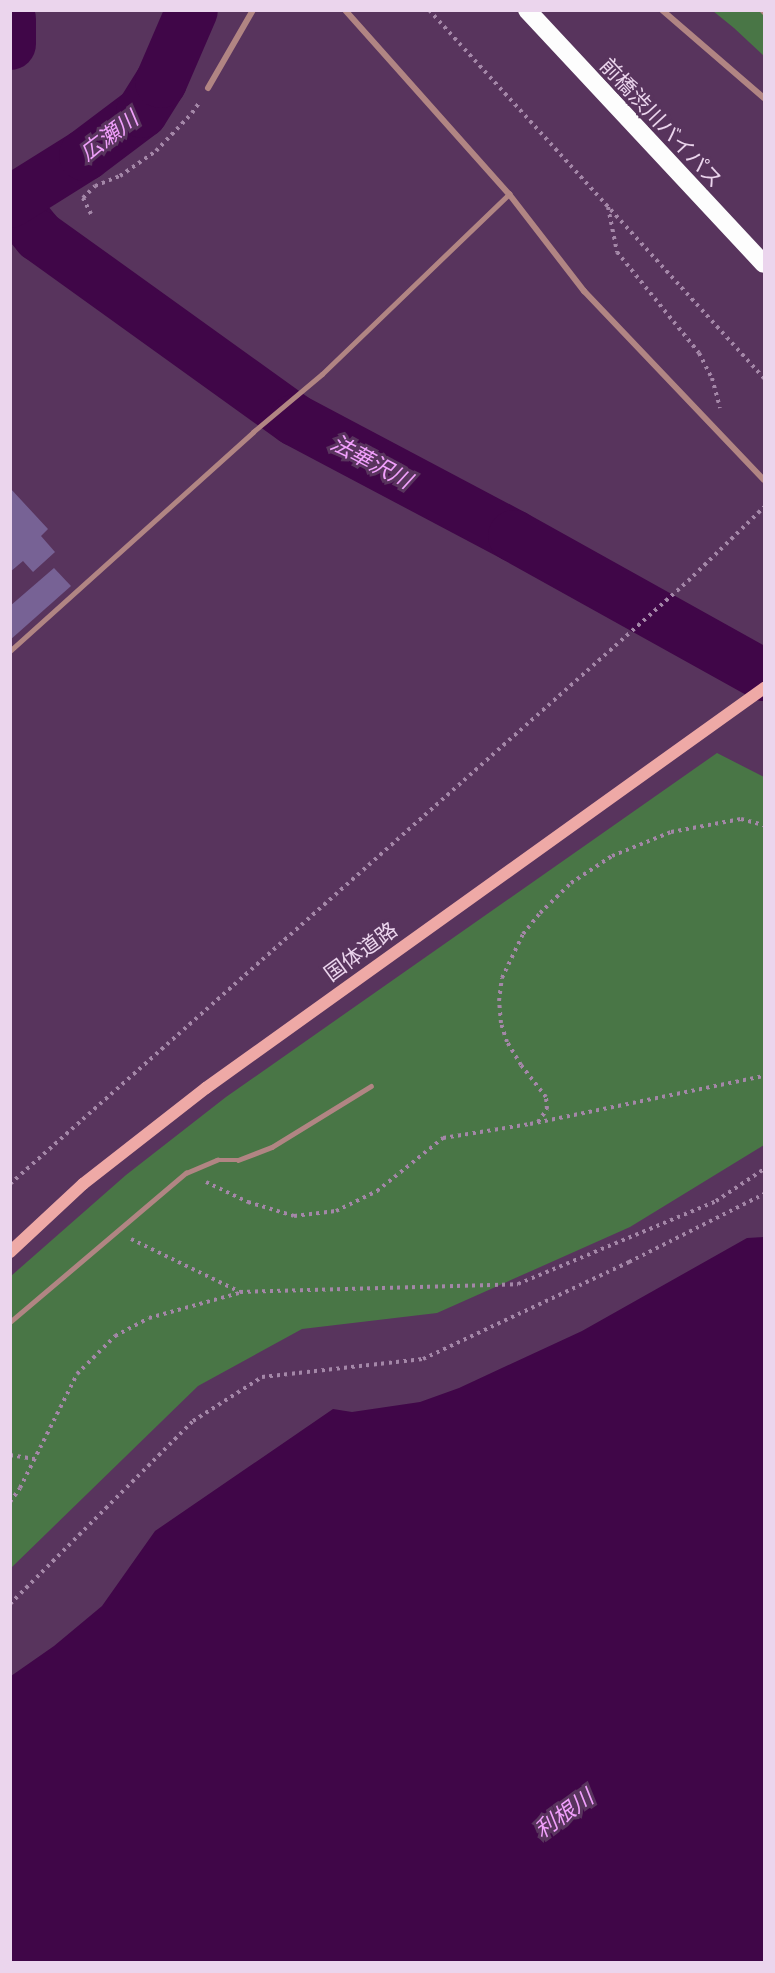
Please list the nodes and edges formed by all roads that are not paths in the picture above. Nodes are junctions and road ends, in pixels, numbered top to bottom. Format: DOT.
graph roads {
  1 [pos="253,10"];
  2 [pos="345,10"];
  3 [pos="527,10"];
  4 [pos="662,10"];
  5 [pos="208,88"];
  6 [pos="765,98"];
  7 [pos="509,194"];
  8 [pos="765,264"];
  9 [pos="765,480"];
  10 [pos="10,651"];
  11 [pos="765,688"];
  12 [pos="371,1086"];
  13 [pos="10,1252"];
  14 [pos="10,1323"];
  1 -- 5 [label="street"];
  2 -- 7 [label="street"];
  3 -- 8 [label="highway, 前橋渋川バイパス"];
  4 -- 6 [label="street"];
  7 -- 9 [label="street"];
  7 -- 10 [label="lane"];
  11 -- 13 [label="street, 国体道路"];
  12 -- 14 [label="lane"];
}
